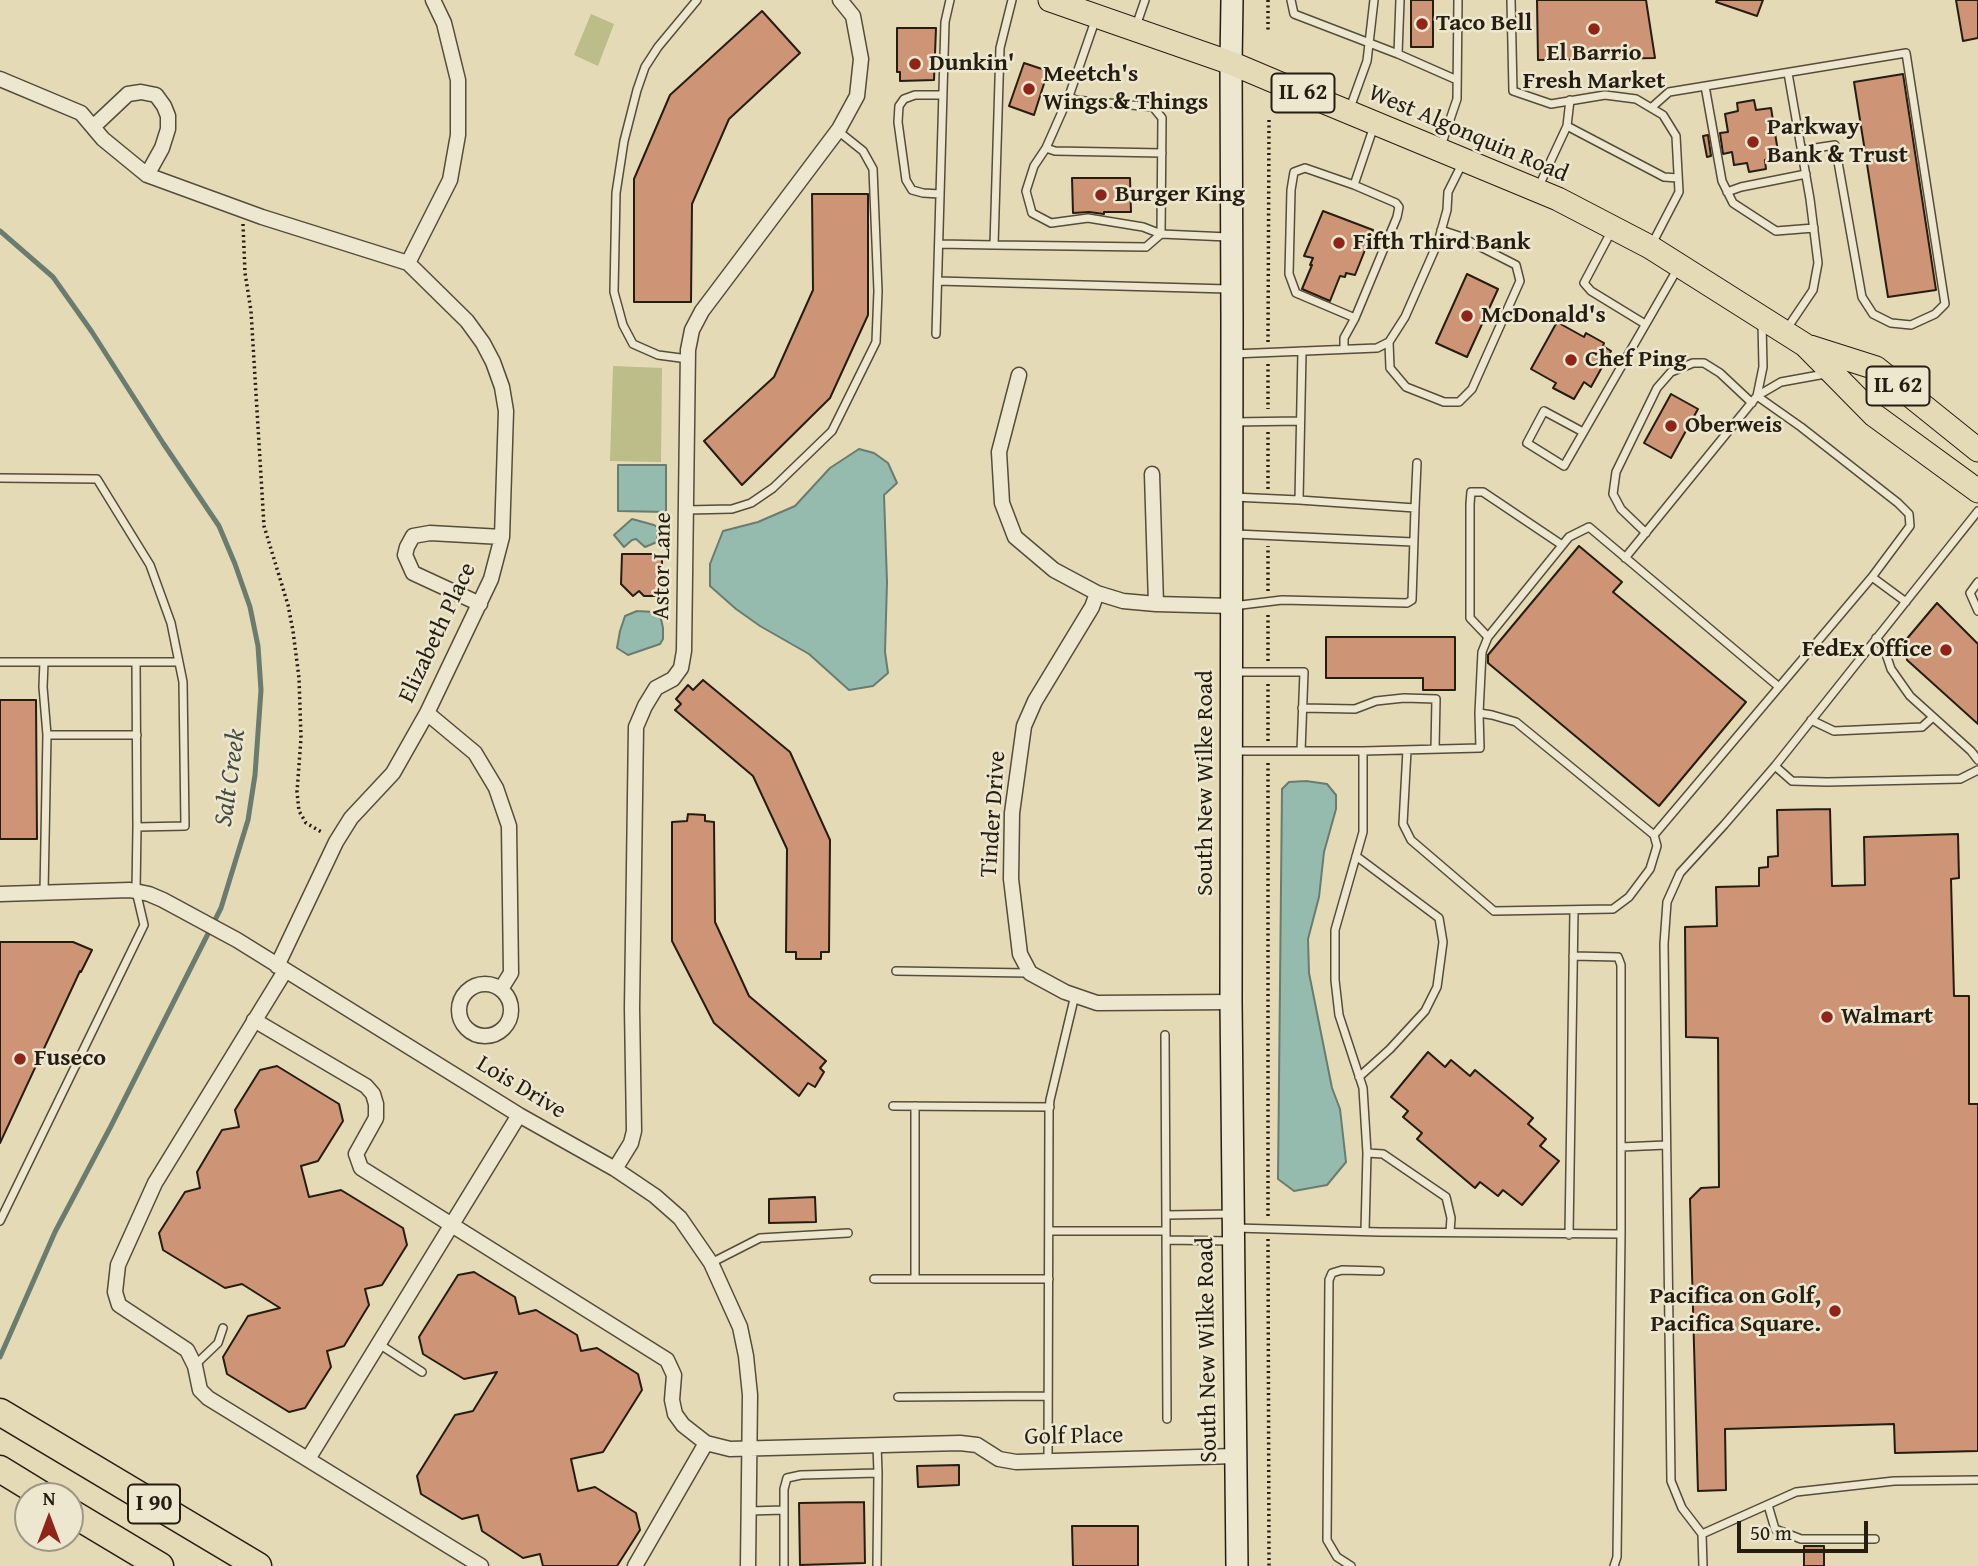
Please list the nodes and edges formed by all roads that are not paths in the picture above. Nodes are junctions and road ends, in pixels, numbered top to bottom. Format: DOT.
graph roads {
  1 [pos="433,0"];
  2 [pos="697,0"];
  3 [pos="840,0"];
  4 [pos="950,0"];
  5 [pos="1012,0"];
  6 [pos="1145,0"];
  7 [pos="1232,0"];
  8 [pos="1292,0"];
  9 [pos="1374,0"];
  10 [pos="1400,0"];
  11 [pos="1458,0"];
  12 [pos="1511,0"];
  13 [pos="1063,2"];
  14 [pos="1096,16"];
  15 [pos="1135,30"];
  16 [pos="1369,43"];
  17 [pos="1398,54"];
  18 [pos="1231,63"];
  19 [pos="1788,73"];
  20 [pos="0,79"];
  21 [pos="1457,80"];
  22 [pos="1705,86"];
  23 [pos="943,95"];
  24 [pos="1069,96"];
  25 [pos="1570,100"];
  26 [pos="1651,108"];
  27 [pos="1349,112"];
  28 [pos="1375,123"];
  29 [pos="1567,126"];
  30 [pos="93,127"];
  31 [pos="838,131"];
  32 [pos="1046,148"];
  33 [pos="1439,150"];
  34 [pos="1802,150"];
  35 [pos="1162,153"];
  36 [pos="1464,160"];
  37 [pos="1806,174"];
  38 [pos="147,175"];
  39 [pos="1678,178"];
  40 [pos="1354,186"];
  41 [pos="1537,190"];
  42 [pos="1727,192"];
  43 [pos="940,194"];
  44 [pos="1613,228"];
  45 [pos="1814,228"];
  46 [pos="1441,230"];
  47 [pos="1161,234"];
  48 [pos="1232,237"];
  49 [pos="939,244"];
  50 [pos="994,245"];
  51 [pos="1650,247"];
  52 [pos="408,264"];
  53 [pos="1680,264"];
  54 [pos="938,281"];
  55 [pos="1232,289"];
  56 [pos="1762,317"];
  57 [pos="1355,318"];
  58 [pos="1645,324"];
  59 [pos="1784,332"];
  60 [pos="936,334"];
  61 [pos="1390,342"];
  62 [pos="1805,345"];
  63 [pos="1344,349"];
  64 [pos="1302,351"];
  65 [pos="1232,354"];
  66 [pos="688,359"];
  67 [pos="1832,372"];
  68 [pos="1018,375"];
  69 [pos="1757,396"];
  70 [pos="1752,403"];
  71 [pos="1300,421"];
  72 [pos="1232,422"];
  73 [pos="1583,432"];
  74 [pos="1978,450"];
  75 [pos="1418,463"];
  76 [pos="1153,474"];
  77 [pos="0,478"];
  78 [pos="1978,491"];
  79 [pos="1232,497"];
  80 [pos="1298,500"];
  81 [pos="1415,508"];
  82 [pos="686,510"];
  83 [pos="1978,511"];
  84 [pos="1646,533"];
  85 [pos="1232,534"];
  86 [pos="502,537"];
  87 [pos="1413,542"];
  88 [pos="1562,545"];
  89 [pos="1625,558"];
  90 [pos="1872,577"];
  91 [pos="1978,582"];
  92 [pos="1097,593"];
  93 [pos="1906,602"];
  94 [pos="480,604"];
  95 [pos="1156,604"];
  96 [pos="1232,606"];
  97 [pos="1978,611"];
  98 [pos="1488,637"];
  99 [pos="1876,638"];
  100 [pos="0,662"];
  101 [pos="44,662"];
  102 [pos="136,662"];
  103 [pos="179,662"];
  104 [pos="1232,672"];
  105 [pos="1780,687"];
  106 [pos="1303,708"];
  107 [pos="427,713"];
  108 [pos="1479,713"];
  109 [pos="1933,717"];
  110 [pos="1811,720"];
  111 [pos="47,735"];
  112 [pos="137,735"];
  113 [pos="1435,749"];
  114 [pos="1407,750"];
  115 [pos="1232,751"];
  116 [pos="1300,751"];
  117 [pos="1363,751"];
  118 [pos="1978,761"];
  119 [pos="1775,765"];
  120 [pos="1978,770"];
  121 [pos="137,827"];
  122 [pos="1654,835"];
  123 [pos="1356,856"];
  124 [pos="136,891"];
  125 [pos="44,893"];
  126 [pos="0,894"];
  127 [pos="1574,910"];
  128 [pos="1573,956"];
  129 [pos="281,968"];
  130 [pos="896,971"];
  131 [pos="1030,973"];
  132 [pos="500,989"];
  133 [pos="1075,995"];
  134 [pos="1231,1002"];
  135 [pos="254,1020"];
  136 [pos="1165,1035"];
  137 [pos="1359,1077"];
  138 [pos="893,1106"];
  139 [pos="915,1106"];
  140 [pos="1050,1107"];
  141 [pos="519,1115"];
  142 [pos="1665,1145"];
  143 [pos="1621,1147"];
  144 [pos="1367,1153"];
  145 [pos="615,1168"];
  146 [pos="1166,1215"];
  147 [pos="0,1221"];
  148 [pos="452,1225"];
  149 [pos="1233,1228"];
  150 [pos="1049,1231"];
  151 [pos="1365,1231"];
  152 [pos="1450,1232"];
  153 [pos="848,1233"];
  154 [pos="1621,1234"];
  155 [pos="1166,1235"];
  156 [pos="1569,1235"];
  157 [pos="712,1263"];
  158 [pos="1380,1271"];
  159 [pos="874,1279"];
  160 [pos="915,1279"];
  161 [pos="1049,1279"];
  162 [pos="223,1328"];
  163 [pos="379,1344"];
  164 [pos="195,1366"];
  165 [pos="422,1372"];
  166 [pos="898,1396"];
  167 [pos="1048,1396"];
  168 [pos="0,1412"];
  169 [pos="1167,1419"];
  170 [pos="706,1443"];
  171 [pos="877,1445"];
  172 [pos="750,1449"];
  173 [pos="1236,1456"];
  174 [pos="309,1459"];
  175 [pos="1048,1461"];
  176 [pos="0,1469"];
  177 [pos="877,1473"];
  178 [pos="1978,1480"];
  179 [pos="21,1482"];
  180 [pos="1768,1505"];
  181 [pos="784,1510"];
  182 [pos="749,1511"];
  183 [pos="84,1520"];
  184 [pos="1702,1534"];
  185 [pos="1875,1539"];
  186 [pos="160,1566"];
  187 [pos="258,1566"];
  188 [pos="481,1566"];
  189 [pos="635,1566"];
  190 [pos="748,1566"];
  191 [pos="784,1566"];
  192 [pos="877,1566"];
  193 [pos="1237,1566"];
  194 [pos="1351,1566"];
  195 [pos="1614,1566"];
  196 [pos="1703,1566"];
  1 -- 52 [label="street"];
  2 -- 66 [label="lane"];
  3 -- 31 [label="street, Astor Lane"];
  4 -- 23 [label="lane"];
  5 -- 50 [label="lane"];
  6 -- 15 [label="lane"];
  7 -- 18 [label="main road, South New Wilke Road"];
  8 -- 16 [label="lane"];
  9 -- 16 [label="lane"];
  10 -- 17 [label="lane"];
  11 -- 21 [label="lane"];
  12 -- 25 [label="lane"];
  13 -- 14 [label="main road, West Algonquin Road / IL 62"];
  14 -- 15 [label="main road, West Algonquin Road / IL 62"];
  14 -- 24 [label="lane"];
  15 -- 18 [label="main road, West Algonquin Road / IL 62"];
  16 -- 17 [label="lane"];
  16 -- 27 [label="lane"];
  17 -- 21 [label="lane"];
  18 -- 27 [label="main road, West Algonquin Road / IL 62"];
  18 -- 48 [label="main road, South New Wilke Road"];
  19 -- 22 [label="lane"];
  19 -- 34 [label="lane"];
  19 -- 34 [label="lane"];
  20 -- 30 [label="street, Elizabeth Place"];
  21 -- 33 [label="lane"];
  22 -- 26 [label="lane"];
  22 -- 42 [label="lane"];
  23 -- 43 [label="lane"];
  23 -- 43 [label="lane"];
  24 -- 32 [label="lane"];
  24 -- 35 [label="lane"];
  25 -- 26 [label="lane"];
  25 -- 29 [label="lane"];
  26 -- 39 [label="lane"];
  27 -- 28 [label="main road, West Algonquin Road / IL 62"];
  28 -- 33 [label="main road, West Algonquin Road / IL 62"];
  28 -- 40 [label="lane"];
  29 -- 39 [label="lane"];
  29 -- 41 [label="lane"];
  30 -- 38 [label="street, Elizabeth Place"];
  30 -- 38 [label="street"];
  31 -- 66 [label="street, Astor Lane"];
  31 -- 82 [label="lane"];
  32 -- 35 [label="lane"];
  32 -- 47 [label="lane"];
  33 -- 36 [label="main road, West Algonquin Road / IL 62"];
  34 -- 37 [label="lane"];
  35 -- 47 [label="lane"];
  36 -- 41 [label="main road, West Algonquin Road / IL 62"];
  36 -- 46 [label="lane"];
  37 -- 42 [label="lane"];
  37 -- 45 [label="lane"];
  38 -- 52 [label="street, Elizabeth Place"];
  39 -- 51 [label="lane"];
  40 -- 57 [label="lane"];
  40 -- 57 [label="lane"];
  41 -- 44 [label="main road, West Algonquin Road / IL 62"];
  42 -- 45 [label="lane"];
  43 -- 49 [label="lane"];
  44 -- 51 [label="main road, West Algonquin Road / IL 62"];
  44 -- 58 [label="lane"];
  45 -- 59 [label="lane"];
  46 -- 61 [label="lane"];
  46 -- 61 [label="lane"];
  47 -- 48 [label="lane"];
  47 -- 50 [label="lane"];
  48 -- 55 [label="main road, South New Wilke Road"];
  49 -- 50 [label="lane"];
  49 -- 54 [label="lane"];
  51 -- 53 [label="main road, West Algonquin Road / IL 62"];
  52 -- 86 [label="street, Elizabeth Place"];
  53 -- 56 [label="main road, West Algonquin Road / IL 62"];
  53 -- 58 [label="lane"];
  54 -- 55 [label="lane"];
  54 -- 60 [label="lane"];
  55 -- 65 [label="main road, South New Wilke Road"];
  56 -- 59 [label="main road, West Algonquin Road / IL 62"];
  56 -- 69 [label="lane"];
  57 -- 63 [label="lane"];
  58 -- 73 [label="lane"];
  59 -- 62 [label="main road, West Algonquin Road / IL 62"];
  61 -- 63 [label="lane"];
  62 -- 67 [label="main road, West Algonquin Road / IL 62"];
  62 -- 74 [label="main road, West Algonquin Road / IL 62"];
  63 -- 64 [label="lane"];
  64 -- 65 [label="lane"];
  64 -- 71 [label="lane"];
  65 -- 72 [label="main road, South New Wilke Road"];
  66 -- 82 [label="street, Astor Lane"];
  67 -- 69 [label="lane"];
  67 -- 78 [label="main road, West Algonquin Road / IL 62"];
  68 -- 92 [label="street"];
  69 -- 70 [label="lane"];
  69 -- 90 [label="lane"];
  70 -- 84 [label="lane"];
  70 -- 84 [label="lane"];
  71 -- 72 [label="lane"];
  71 -- 80 [label="lane"];
  72 -- 79 [label="main road, South New Wilke Road"];
  73 -- 73 [label="lane"];
  75 -- 81 [label="lane"];
  76 -- 95 [label="street"];
  77 -- 103 [label="lane"];
  79 -- 80 [label="lane"];
  79 -- 85 [label="main road, South New Wilke Road"];
  80 -- 81 [label="lane"];
  81 -- 87 [label="lane"];
  82 -- 145 [label="street, Astor Lane"];
  83 -- 93 [label="lane"];
  84 -- 89 [label="lane"];
  85 -- 87 [label="lane"];
  85 -- 96 [label="main road, South New Wilke Road"];
  86 -- 94 [label="street, Elizabeth Place"];
  86 -- 94 [label="street"];
  87 -- 96 [label="lane"];
  88 -- 89 [label="lane"];
  88 -- 98 [label="lane"];
  88 -- 98 [label="lane"];
  89 -- 105 [label="lane"];
  90 -- 93 [label="lane"];
  90 -- 105 [label="lane"];
  91 -- 97 [label="lane"];
  92 -- 95 [label="street"];
  92 -- 131 [label="street, Tinder Drive"];
  93 -- 99 [label="lane"];
  94 -- 107 [label="street, Elizabeth Place"];
  95 -- 96 [label="street"];
  96 -- 104 [label="main road, South New Wilke Road"];
  98 -- 108 [label="lane"];
  99 -- 109 [label="lane"];
  99 -- 110 [label="lane"];
  100 -- 101 [label="lane"];
  101 -- 102 [label="lane"];
  101 -- 111 [label="lane"];
  102 -- 103 [label="lane"];
  102 -- 112 [label="lane"];
  103 -- 121 [label="lane"];
  104 -- 106 [label="lane"];
  104 -- 115 [label="main road, South New Wilke Road"];
  105 -- 122 [label="lane"];
  106 -- 113 [label="lane"];
  106 -- 116 [label="lane"];
  107 -- 129 [label="street, Elizabeth Place"];
  107 -- 132 [label="street"];
  108 -- 113 [label="lane"];
  108 -- 122 [label="lane"];
  109 -- 110 [label="lane"];
  109 -- 118 [label="lane"];
  110 -- 119 [label="lane"];
  111 -- 112 [label="lane"];
  111 -- 125 [label="lane"];
  112 -- 121 [label="lane"];
  113 -- 114 [label="lane"];
  114 -- 117 [label="lane"];
  114 -- 127 [label="lane"];
  115 -- 116 [label="lane"];
  115 -- 134 [label="main road, South New Wilke Road"];
  116 -- 117 [label="lane"];
  117 -- 123 [label="lane"];
  119 -- 120 [label="lane"];
  119 -- 142 [label="lane"];
  121 -- 124 [label="lane"];
  122 -- 127 [label="lane"];
  123 -- 137 [label="lane"];
  123 -- 137 [label="lane"];
  124 -- 125 [label="street, Lois Drive"];
  124 -- 129 [label="street, Lois Drive"];
  124 -- 147 [label="lane"];
  125 -- 126 [label="street, Lois Drive"];
  127 -- 128 [label="lane"];
  128 -- 143 [label="lane"];
  128 -- 156 [label="lane"];
  129 -- 135 [label="street, Elizabeth Place"];
  129 -- 141 [label="street, Lois Drive"];
  130 -- 131 [label="lane"];
  131 -- 133 [label="street"];
  133 -- 134 [label="street"];
  133 -- 140 [label="lane"];
  134 -- 149 [label="main road, South New Wilke Road"];
  135 -- 148 [label="street"];
  135 -- 164 [label="street, Elizabeth Place"];
  136 -- 146 [label="lane"];
  137 -- 144 [label="lane"];
  138 -- 139 [label="lane"];
  139 -- 140 [label="lane"];
  139 -- 160 [label="lane"];
  140 -- 150 [label="lane"];
  141 -- 145 [label="street, Lois Drive"];
  141 -- 148 [label="street"];
  142 -- 143 [label="lane"];
  142 -- 184 [label="lane"];
  143 -- 154 [label="lane"];
  144 -- 151 [label="lane"];
  144 -- 152 [label="lane"];
  145 -- 157 [label="street, Lois Drive"];
  146 -- 149 [label="lane"];
  146 -- 155 [label="lane"];
  148 -- 163 [label="street"];
  148 -- 170 [label="street"];
  149 -- 151 [label="lane"];
  149 -- 155 [label="lane"];
  149 -- 173 [label="main road, South New Wilke Road"];
  150 -- 155 [label="lane"];
  150 -- 161 [label="lane"];
  151 -- 152 [label="lane"];
  152 -- 156 [label="lane"];
  153 -- 157 [label="lane"];
  154 -- 156 [label="lane"];
  154 -- 195 [label="lane"];
  155 -- 169 [label="lane"];
  157 -- 172 [label="street, Lois Drive"];
  158 -- 194 [label="lane"];
  159 -- 160 [label="lane"];
  160 -- 161 [label="lane"];
  161 -- 167 [label="lane"];
  162 -- 164 [label="lane"];
  163 -- 165 [label="lane"];
  163 -- 174 [label="street"];
  164 -- 174 [label="street"];
  166 -- 167 [label="lane"];
  167 -- 175 [label="lane"];
  168 -- 187 [label="highway, I 90"];
  170 -- 172 [label="street, Golf Place"];
  170 -- 189 [label="street"];
  171 -- 172 [label="street, Golf Place"];
  171 -- 175 [label="street, Golf Place"];
  171 -- 177 [label="lane"];
  172 -- 182 [label="street, Lois Drive"];
  173 -- 175 [label="street, Golf Place"];
  173 -- 193 [label="main road, South New Wilke Road"];
  174 -- 188 [label="street"];
  176 -- 179 [label="highway"];
  177 -- 181 [label="lane"];
  177 -- 192 [label="lane"];
  178 -- 180 [label="lane"];
  180 -- 184 [label="lane"];
  180 -- 185 [label="lane"];
  181 -- 182 [label="lane"];
  181 -- 191 [label="lane"];
  182 -- 190 [label="street, Lois Drive"];
  183 -- 186 [label="highway, I 90"];
  184 -- 196 [label="lane"];
}
